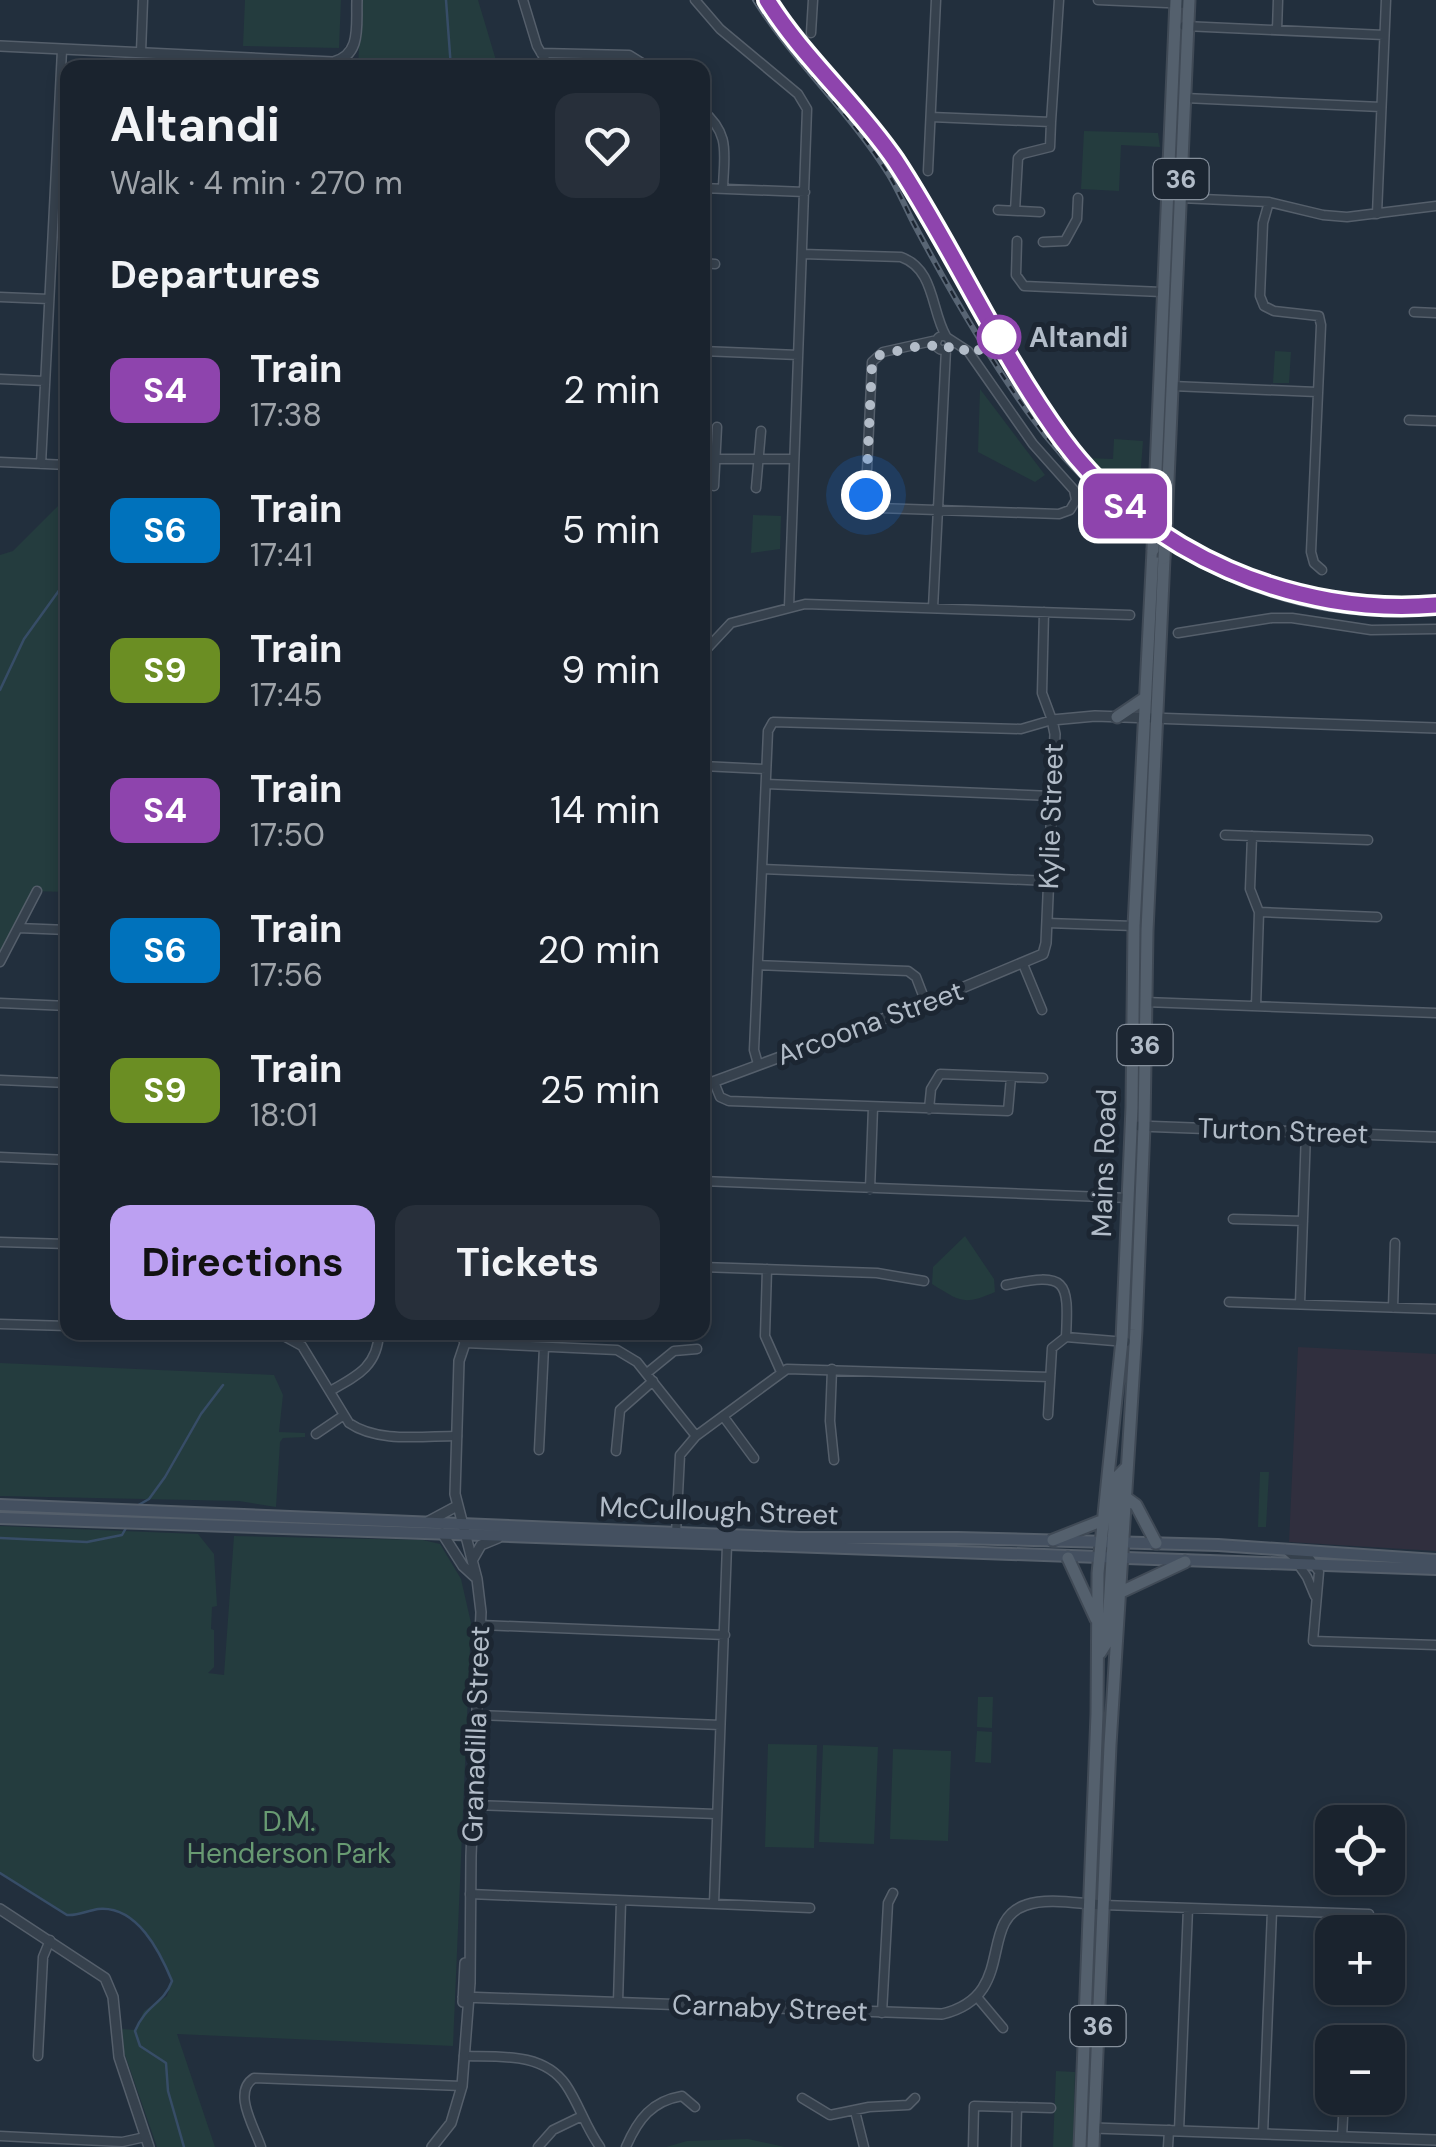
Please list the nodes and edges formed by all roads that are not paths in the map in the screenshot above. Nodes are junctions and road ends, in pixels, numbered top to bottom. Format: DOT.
graph roads {
  1 [pos="142,0"];
  2 [pos="357,0"];
  3 [pos="523,0"];
  4 [pos="695,0"];
  5 [pos="812,0"];
  6 [pos="936,0"];
  7 [pos="1059,0"];
  8 [pos="1098,0"];
  9 [pos="1278,0"];
  10 [pos="1386,0"];
  11 [pos="1182,2"];
  12 [pos="1181,26"];
  13 [pos="1276,30"];
  14 [pos="811,33"];
  15 [pos="1384,35"];
  16 [pos="0,46"];
  17 [pos="62,50"];
  18 [pos="141,52"];
  19 [pos="540,52"];
  20 [pos="61,60"];
  21 [pos="295,60"];
  22 [pos="338,60"];
  23 [pos="545,60"];
  24 [pos="637,60"];
  25 [pos="60,85"];
  26 [pos="1185,98"];
  27 [pos="1381,107"];
  28 [pos="710,117"];
  29 [pos="931,118"];
  30 [pos="1051,122"];
  31 [pos="56,156"];
  32 [pos="60,156"];
  33 [pos="928,171"];
  34 [pos="710,188"];
  35 [pos="722,188"];
  36 [pos="805,192"];
  37 [pos="1078,198"];
  38 [pos="1180,198"];
  39 [pos="1269,202"];
  40 [pos="1436,206"];
  41 [pos="998,210"];
  42 [pos="1015,211"];
  43 [pos="1040,212"];
  44 [pos="1377,214"];
  45 [pos="1017,241"];
  46 [pos="1043,242"];
  47 [pos="802,254"];
  48 [pos="710,264"];
  49 [pos="715,264"];
  50 [pos="1162,292"];
  51 [pos="0,297"];
  52 [pos="50,299"];
  53 [pos="1414,312"];
  54 [pos="1436,313"];
  55 [pos="942,343"];
  56 [pos="710,351"];
  57 [pos="798,355"];
  58 [pos="0,379"];
  59 [pos="46,381"];
  60 [pos="1165,386"];
  61 [pos="1318,392"];
  62 [pos="1409,420"];
  63 [pos="1436,421"];
  64 [pos="717,427"];
  65 [pos="760,431"];
  66 [pos="758,458"];
  67 [pos="794,459"];
  68 [pos="710,460"];
  69 [pos="716,460"];
  70 [pos="0,462"];
  71 [pos="41,464"];
  72 [pos="60,465"];
  73 [pos="714,486"];
  74 [pos="756,488"];
  75 [pos="937,509"];
  76 [pos="1322,570"];
  77 [pos="789,606"];
  78 [pos="933,608"];
  79 [pos="1044,612"];
  80 [pos="1130,615"];
  81 [pos="1436,629"];
  82 [pos="1178,633"];
  83 [pos="710,646"];
  84 [pos="1145,698"];
  85 [pos="1117,717"];
  86 [pos="1151,718"];
  87 [pos="1052,720"];
  88 [pos="1436,728"];
  89 [pos="710,766"];
  90 [pos="766,769"];
  91 [pos="766,784"];
  92 [pos="1052,796"];
  93 [pos="1225,835"];
  94 [pos="1252,836"];
  95 [pos="1368,840"];
  96 [pos="762,869"];
  97 [pos="1049,881"];
  98 [pos="36,891"];
  99 [pos="1259,912"];
  100 [pos="1378,917"];
  101 [pos="1047,923"];
  102 [pos="1134,926"];
  103 [pos="18,928"];
  104 [pos="60,930"];
  105 [pos="1037,958"];
  106 [pos="0,962"];
  107 [pos="1024,964"];
  108 [pos="1139,965"];
  109 [pos="758,966"];
  110 [pos="1145,1002"];
  111 [pos="0,1003"];
  112 [pos="926,1003"];
  113 [pos="60,1006"];
  114 [pos="1256,1006"];
  115 [pos="1042,1010"];
  116 [pos="1436,1013"];
  117 [pos="758,1064"];
  118 [pos="1011,1077"];
  119 [pos="1043,1078"];
  120 [pos="0,1080"];
  121 [pos="714,1082"];
  122 [pos="60,1083"];
  123 [pos="710,1083"];
  124 [pos="873,1107"];
  125 [pos="929,1109"];
  126 [pos="1138,1126"];
  127 [pos="1306,1132"];
  128 [pos="1436,1137"];
  129 [pos="0,1157"];
  130 [pos="60,1160"];
  131 [pos="710,1181"];
  132 [pos="870,1189"];
  133 [pos="1128,1198"];
  134 [pos="1233,1219"];
  135 [pos="1303,1221"];
  136 [pos="0,1242"];
  137 [pos="1395,1243"];
  138 [pos="60,1244"];
  139 [pos="710,1266"];
  140 [pos="767,1269"];
  141 [pos="924,1281"];
  142 [pos="1006,1285"];
  143 [pos="1229,1302"];
  144 [pos="1300,1304"];
  145 [pos="1394,1308"];
  146 [pos="1436,1309"];
  147 [pos="0,1324"];
  148 [pos="60,1326"];
  149 [pos="1066,1337"];
  150 [pos="294,1340"];
  151 [pos="378,1340"];
  152 [pos="463,1340"];
  153 [pos="481,1340"];
  154 [pos="1122,1340"];
  155 [pos="1135,1346"];
  156 [pos="544,1347"];
  157 [pos="698,1349"];
  158 [pos="832,1369"];
  159 [pos="781,1372"];
  160 [pos="650,1377"];
  161 [pos="1050,1377"];
  162 [pos="330,1391"];
  163 [pos="344,1415"];
  164 [pos="1048,1415"];
  165 [pos="723,1416"];
  166 [pos="316,1434"];
  167 [pos="457,1436"];
  168 [pos="696,1436"];
  169 [pos="539,1450"];
  170 [pos="616,1451"];
  171 [pos="754,1458"];
  172 [pos="834,1460"];
  173 [pos="1126,1468"];
  174 [pos="1125,1497"];
  175 [pos="0,1506"];
  176 [pos="456,1506"];
  177 [pos="0,1518"];
  178 [pos="428,1522"];
  179 [pos="1101,1522"];
  180 [pos="463,1528"];
  181 [pos="442,1533"];
  182 [pos="508,1535"];
  183 [pos="676,1538"];
  184 [pos="1053,1540"];
  185 [pos="1112,1542"];
  186 [pos="1156,1544"];
  187 [pos="728,1545"];
  188 [pos="1285,1549"];
  189 [pos="1068,1558"];
  190 [pos="1111,1560"];
  191 [pos="1436,1560"];
  192 [pos="472,1562"];
  193 [pos="1185,1562"];
  194 [pos="1298,1564"];
  195 [pos="1316,1565"];
  196 [pos="1436,1570"];
  197 [pos="477,1578"];
  198 [pos="1121,1592"];
  199 [pos="1315,1596"];
  200 [pos="1098,1622"];
  201 [pos="480,1625"];
  202 [pos="724,1635"];
  203 [pos="1436,1645"];
  204 [pos="1098,1656"];
  205 [pos="477,1715"];
  206 [pos="720,1725"];
  207 [pos="474,1805"];
  208 [pos="716,1814"];
  209 [pos="470,1894"];
  210 [pos="893,1894"];
  211 [pos="621,1901"];
  212 [pos="714,1904"];
  213 [pos="1089,1904"];
  214 [pos="1103,1905"];
  215 [pos="810,1908"];
  216 [pos="1188,1908"];
  217 [pos="0,1909"];
  218 [pos="1272,1911"];
  219 [pos="1368,1914"];
  220 [pos="50,1940"];
  221 [pos="466,1997"];
  222 [pos="977,1997"];
  223 [pos="618,2002"];
  224 [pos="882,2013"];
  225 [pos="1003,2028"];
  226 [pos="464,2053"];
  227 [pos="38,2056"];
  228 [pos="462,2086"];
  229 [pos="695,2091"];
  230 [pos="802,2098"];
  231 [pos="688,2099"];
  232 [pos="812,2105"];
  233 [pos="695,2107"];
  234 [pos="1052,2108"];
  235 [pos="855,2111"];
  236 [pos="1017,2111"];
  237 [pos="802,2113"];
  238 [pos="915,2115"];
  239 [pos="1344,2115"];
  240 [pos="582,2116"];
  241 [pos="1094,2128"];
  242 [pos="1174,2131"];
  243 [pos="1264,2134"];
  244 [pos="0,2136"];
  245 [pos="1345,2140"];
  246 [pos="1436,2140"];
  247 [pos="147,2142"];
  248 [pos="261,2147"];
  249 [pos="432,2147"];
  250 [pos="538,2147"];
  251 [pos="600,2147"];
  252 [pos="626,2147"];
  253 [pos="864,2147"];
  254 [pos="972,2147"];
  255 [pos="1016,2147"];
  256 [pos="1080,2147"];
  257 [pos="1093,2147"];
  258 [pos="1168,2147"];
  1 -- 18 [label="street"];
  2 -- 22 [label="street"];
  3 -- 19 [label="street"];
  4 -- 36 [label="street"];
  5 -- 14 [label="street"];
  6 -- 29 [label="street"];
  7 -- 30 [label="street"];
  8 -- 11 [label="street"];
  9 -- 13 [label="street"];
  10 -- 15 [label="street"];
  11 -- 12 [label="main road, Mains Road / 36"];
  12 -- 13 [label="street"];
  12 -- 26 [label="main road, Mains Road / 36"];
  12 -- 50 [label="main road, Mains Road / 36"];
  13 -- 15 [label="street"];
  15 -- 27 [label="street"];
  16 -- 17 [label="street"];
  17 -- 18 [label="street"];
  17 -- 20 [label="street"];
  18 -- 21 [label="street"];
  19 -- 23 [label="street"];
  19 -- 24 [label="street"];
  25 -- 31 [label="street"];
  26 -- 27 [label="street"];
  26 -- 38 [label="main road, Mains Road / 36"];
  27 -- 44 [label="street"];
  28 -- 35 [label="street"];
  29 -- 30 [label="street"];
  29 -- 33 [label="street"];
  30 -- 42 [label="street"];
  31 -- 32 [label="street"];
  31 -- 52 [label="street"];
  34 -- 35 [label="street"];
  35 -- 36 [label="street"];
  36 -- 47 [label="street"];
  37 -- 46 [label="street"];
  38 -- 39 [label="street"];
  38 -- 60 [label="main road, Mains Road / 36"];
  39 -- 44 [label="street"];
  39 -- 61 [label="street"];
  40 -- 44 [label="street"];
  41 -- 42 [label="street"];
  42 -- 43 [label="street"];
  45 -- 50 [label="street"];
  47 -- 55 [label="street"];
  47 -- 57 [label="street"];
  48 -- 49 [label="street"];
  50 -- 60 [label="main road, Mains Road / 36"];
  51 -- 52 [label="street"];
  52 -- 59 [label="street"];
  53 -- 54 [label="street"];
  55 -- 75 [label="street"];
  55 -- 75 [label="street"];
  55 -- 75 [label="street"];
  56 -- 57 [label="street"];
  57 -- 67 [label="street"];
  58 -- 59 [label="street"];
  59 -- 71 [label="street"];
  60 -- 61 [label="street"];
  60 -- 84 [label="main road, Mains Road / 36, bridge"];
  60 -- 86 [label="main road, Mains Road / 36, bridge"];
  61 -- 76 [label="street"];
  62 -- 63 [label="street"];
  64 -- 69 [label="street"];
  65 -- 66 [label="street"];
  66 -- 67 [label="street"];
  66 -- 69 [label="street"];
  66 -- 74 [label="street"];
  67 -- 77 [label="street"];
  68 -- 69 [label="street"];
  69 -- 73 [label="street"];
  70 -- 71 [label="street"];
  71 -- 72 [label="street"];
  75 -- 78 [label="street"];
  77 -- 78 [label="street"];
  77 -- 83 [label="street"];
  78 -- 79 [label="street"];
  79 -- 80 [label="street"];
  79 -- 87 [label="street, Kylie Street"];
  81 -- 82 [label="street"];
  84 -- 85 [label="main road"];
  84 -- 86 [label="main road, Mains Road / 36"];
  85 -- 86 [label="street"];
  85 -- 87 [label="street"];
  86 -- 88 [label="street"];
  86 -- 102 [label="main road, Mains Road / 36"];
  86 -- 108 [label="main road, Mains Road / 36"];
  87 -- 90 [label="street"];
  87 -- 92 [label="street, Kylie Street"];
  89 -- 90 [label="street"];
  90 -- 91 [label="street"];
  91 -- 92 [label="street"];
  91 -- 96 [label="street"];
  92 -- 97 [label="street, Kylie Street"];
  93 -- 94 [label="street"];
  94 -- 95 [label="street"];
  94 -- 99 [label="street"];
  96 -- 97 [label="street"];
  96 -- 109 [label="street"];
  97 -- 101 [label="street, Kylie Street"];
  98 -- 103 [label="street"];
  99 -- 100 [label="street"];
  99 -- 114 [label="street"];
  101 -- 102 [label="street"];
  101 -- 105 [label="street, Kylie Street"];
  102 -- 108 [label="main road, Mains Road / 36"];
  103 -- 104 [label="street"];
  103 -- 106 [label="street"];
  105 -- 107 [label="street, Arcoona Street"];
  107 -- 112 [label="street, Arcoona Street"];
  107 -- 115 [label="street"];
  108 -- 110 [label="main road, Mains Road / 36"];
  108 -- 126 [label="main road, Mains Road / 36"];
  109 -- 112 [label="street"];
  109 -- 117 [label="street"];
  110 -- 114 [label="street"];
  110 -- 126 [label="main road, Mains Road / 36"];
  111 -- 113 [label="street"];
  112 -- 117 [label="street, Arcoona Street"];
  114 -- 116 [label="street"];
  117 -- 121 [label="street, Arcoona Street"];
  118 -- 119 [label="street"];
  118 -- 125 [label="street"];
  118 -- 125 [label="street"];
  120 -- 122 [label="street"];
  121 -- 123 [label="street, Arcoona Street"];
  121 -- 124 [label="street"];
  124 -- 125 [label="street"];
  124 -- 132 [label="street"];
  126 -- 127 [label="street, Turton Street"];
  126 -- 133 [label="main road, Mains Road / 36"];
  126 -- 155 [label="main road, Mains Road / 36"];
  127 -- 128 [label="street, Turton Street"];
  127 -- 135 [label="street"];
  129 -- 130 [label="street"];
  131 -- 132 [label="street"];
  132 -- 133 [label="street"];
  133 -- 154 [label="main road, Mains Road / 36"];
  134 -- 135 [label="street"];
  135 -- 144 [label="street"];
  136 -- 138 [label="street"];
  137 -- 145 [label="street"];
  139 -- 140 [label="street"];
  140 -- 141 [label="street"];
  140 -- 159 [label="street"];
  142 -- 149 [label="street"];
  143 -- 144 [label="street"];
  144 -- 145 [label="street"];
  145 -- 146 [label="street"];
  147 -- 148 [label="street"];
  149 -- 154 [label="street"];
  149 -- 161 [label="street"];
  150 -- 162 [label="street"];
  151 -- 162 [label="street"];
  152 -- 167 [label="street, Granadilla Street"];
  153 -- 156 [label="street"];
  154 -- 155 [label="street"];
  154 -- 179 [label="main road, Mains Road / 36"];
  155 -- 173 [label="main road, Mains Road / 36"];
  156 -- 160 [label="street"];
  156 -- 169 [label="street"];
  157 -- 160 [label="street"];
  158 -- 159 [label="street"];
  158 -- 161 [label="street"];
  158 -- 172 [label="street"];
  159 -- 165 [label="street"];
  160 -- 168 [label="street"];
  160 -- 170 [label="street"];
  161 -- 164 [label="street"];
  162 -- 163 [label="street"];
  163 -- 166 [label="street"];
  163 -- 167 [label="street"];
  165 -- 168 [label="street"];
  165 -- 171 [label="street"];
  167 -- 176 [label="street, Granadilla Street"];
  168 -- 183 [label="street"];
  173 -- 174 [label="main road, Mains Road / 36"];
  173 -- 185 [label="main road"];
  174 -- 185 [label="main road, Mains Road / 36"];
  174 -- 186 [label="main road"];
  175 -- 178 [label="main road, McCullough Street"];
  176 -- 178 [label="street"];
  176 -- 180 [label="street, Granadilla Street"];
  177 -- 181 [label="main road, McCullough Street"];
  178 -- 180 [label="main road, McCullough Street"];
  179 -- 184 [label="main road"];
  179 -- 185 [label="main road, Mains Road / 36"];
  180 -- 181 [label="main road, McCullough Street"];
  180 -- 182 [label="main road, McCullough Street"];
  180 -- 183 [label="main road, McCullough Street"];
  180 -- 192 [label="street, Granadilla Street"];
  181 -- 197 [label="street"];
  182 -- 183 [label="main road, McCullough Street"];
  182 -- 192 [label="street"];
  183 -- 184 [label="main road, McCullough Street"];
  183 -- 187 [label="main road, McCullough Street"];
  184 -- 185 [label="main road, McCullough Street"];
  185 -- 186 [label="main road, McCullough Street"];
  185 -- 190 [label="main road"];
  186 -- 188 [label="main road, McCullough Street"];
  187 -- 189 [label="main road, McCullough Street"];
  187 -- 202 [label="street"];
  188 -- 191 [label="main road, McCullough Street"];
  188 -- 195 [label="street"];
  189 -- 190 [label="main road, McCullough Street"];
  189 -- 200 [label="main road"];
  190 -- 193 [label="main road, McCullough Street"];
  190 -- 198 [label="main road, 36"];
  190 -- 200 [label="main road, 36"];
  190 -- 204 [label="main road"];
  192 -- 197 [label="street, Granadilla Street"];
  193 -- 194 [label="main road, McCullough Street"];
  193 -- 198 [label="main road"];
  194 -- 195 [label="main road, McCullough Street"];
  194 -- 199 [label="street"];
  195 -- 196 [label="main road, McCullough Street"];
  195 -- 199 [label="street"];
  197 -- 201 [label="street, Granadilla Street"];
  198 -- 214 [label="main road, 36"];
  199 -- 203 [label="street"];
  200 -- 204 [label="main road, 36"];
  201 -- 202 [label="street"];
  201 -- 205 [label="street, Granadilla Street"];
  202 -- 206 [label="street"];
  204 -- 213 [label="main road, 36"];
  205 -- 206 [label="street"];
  205 -- 207 [label="street, Granadilla Street"];
  206 -- 208 [label="street"];
  207 -- 208 [label="street"];
  207 -- 209 [label="street, Granadilla Street"];
  208 -- 212 [label="street"];
  209 -- 211 [label="street"];
  209 -- 221 [label="street, Granadilla Street"];
  210 -- 224 [label="street"];
  211 -- 212 [label="street"];
  211 -- 223 [label="street"];
  212 -- 215 [label="street"];
  213 -- 214 [label="street"];
  213 -- 222 [label="street"];
  213 -- 256 [label="main road, 36"];
  214 -- 216 [label="street"];
  214 -- 241 [label="main road, 36"];
  216 -- 218 [label="street"];
  216 -- 242 [label="street"];
  217 -- 220 [label="street"];
  218 -- 219 [label="street"];
  218 -- 243 [label="street"];
  220 -- 227 [label="street"];
  220 -- 247 [label="street"];
  221 -- 223 [label="street, Carnaby Street"];
  221 -- 226 [label="street, Granadilla Street"];
  222 -- 224 [label="street, Carnaby Street"];
  222 -- 225 [label="street"];
  223 -- 224 [label="street, Carnaby Street"];
  226 -- 228 [label="street, Granadilla Street"];
  226 -- 240 [label="street"];
  228 -- 248 [label="street"];
  228 -- 249 [label="street, Granadilla Street"];
  229 -- 231 [label="street"];
  230 -- 232 [label="street"];
  231 -- 233 [label="street"];
  231 -- 252 [label="street"];
  232 -- 235 [label="street"];
  232 -- 237 [label="street"];
  234 -- 236 [label="street"];
  235 -- 238 [label="street"];
  235 -- 253 [label="street"];
  236 -- 254 [label="street"];
  236 -- 255 [label="street"];
  239 -- 245 [label="street"];
  240 -- 250 [label="street"];
  240 -- 251 [label="street"];
  241 -- 242 [label="street"];
  241 -- 257 [label="main road, 36"];
  242 -- 243 [label="street"];
  242 -- 258 [label="street"];
  243 -- 245 [label="street"];
  244 -- 247 [label="street"];
  245 -- 246 [label="street"];
}
